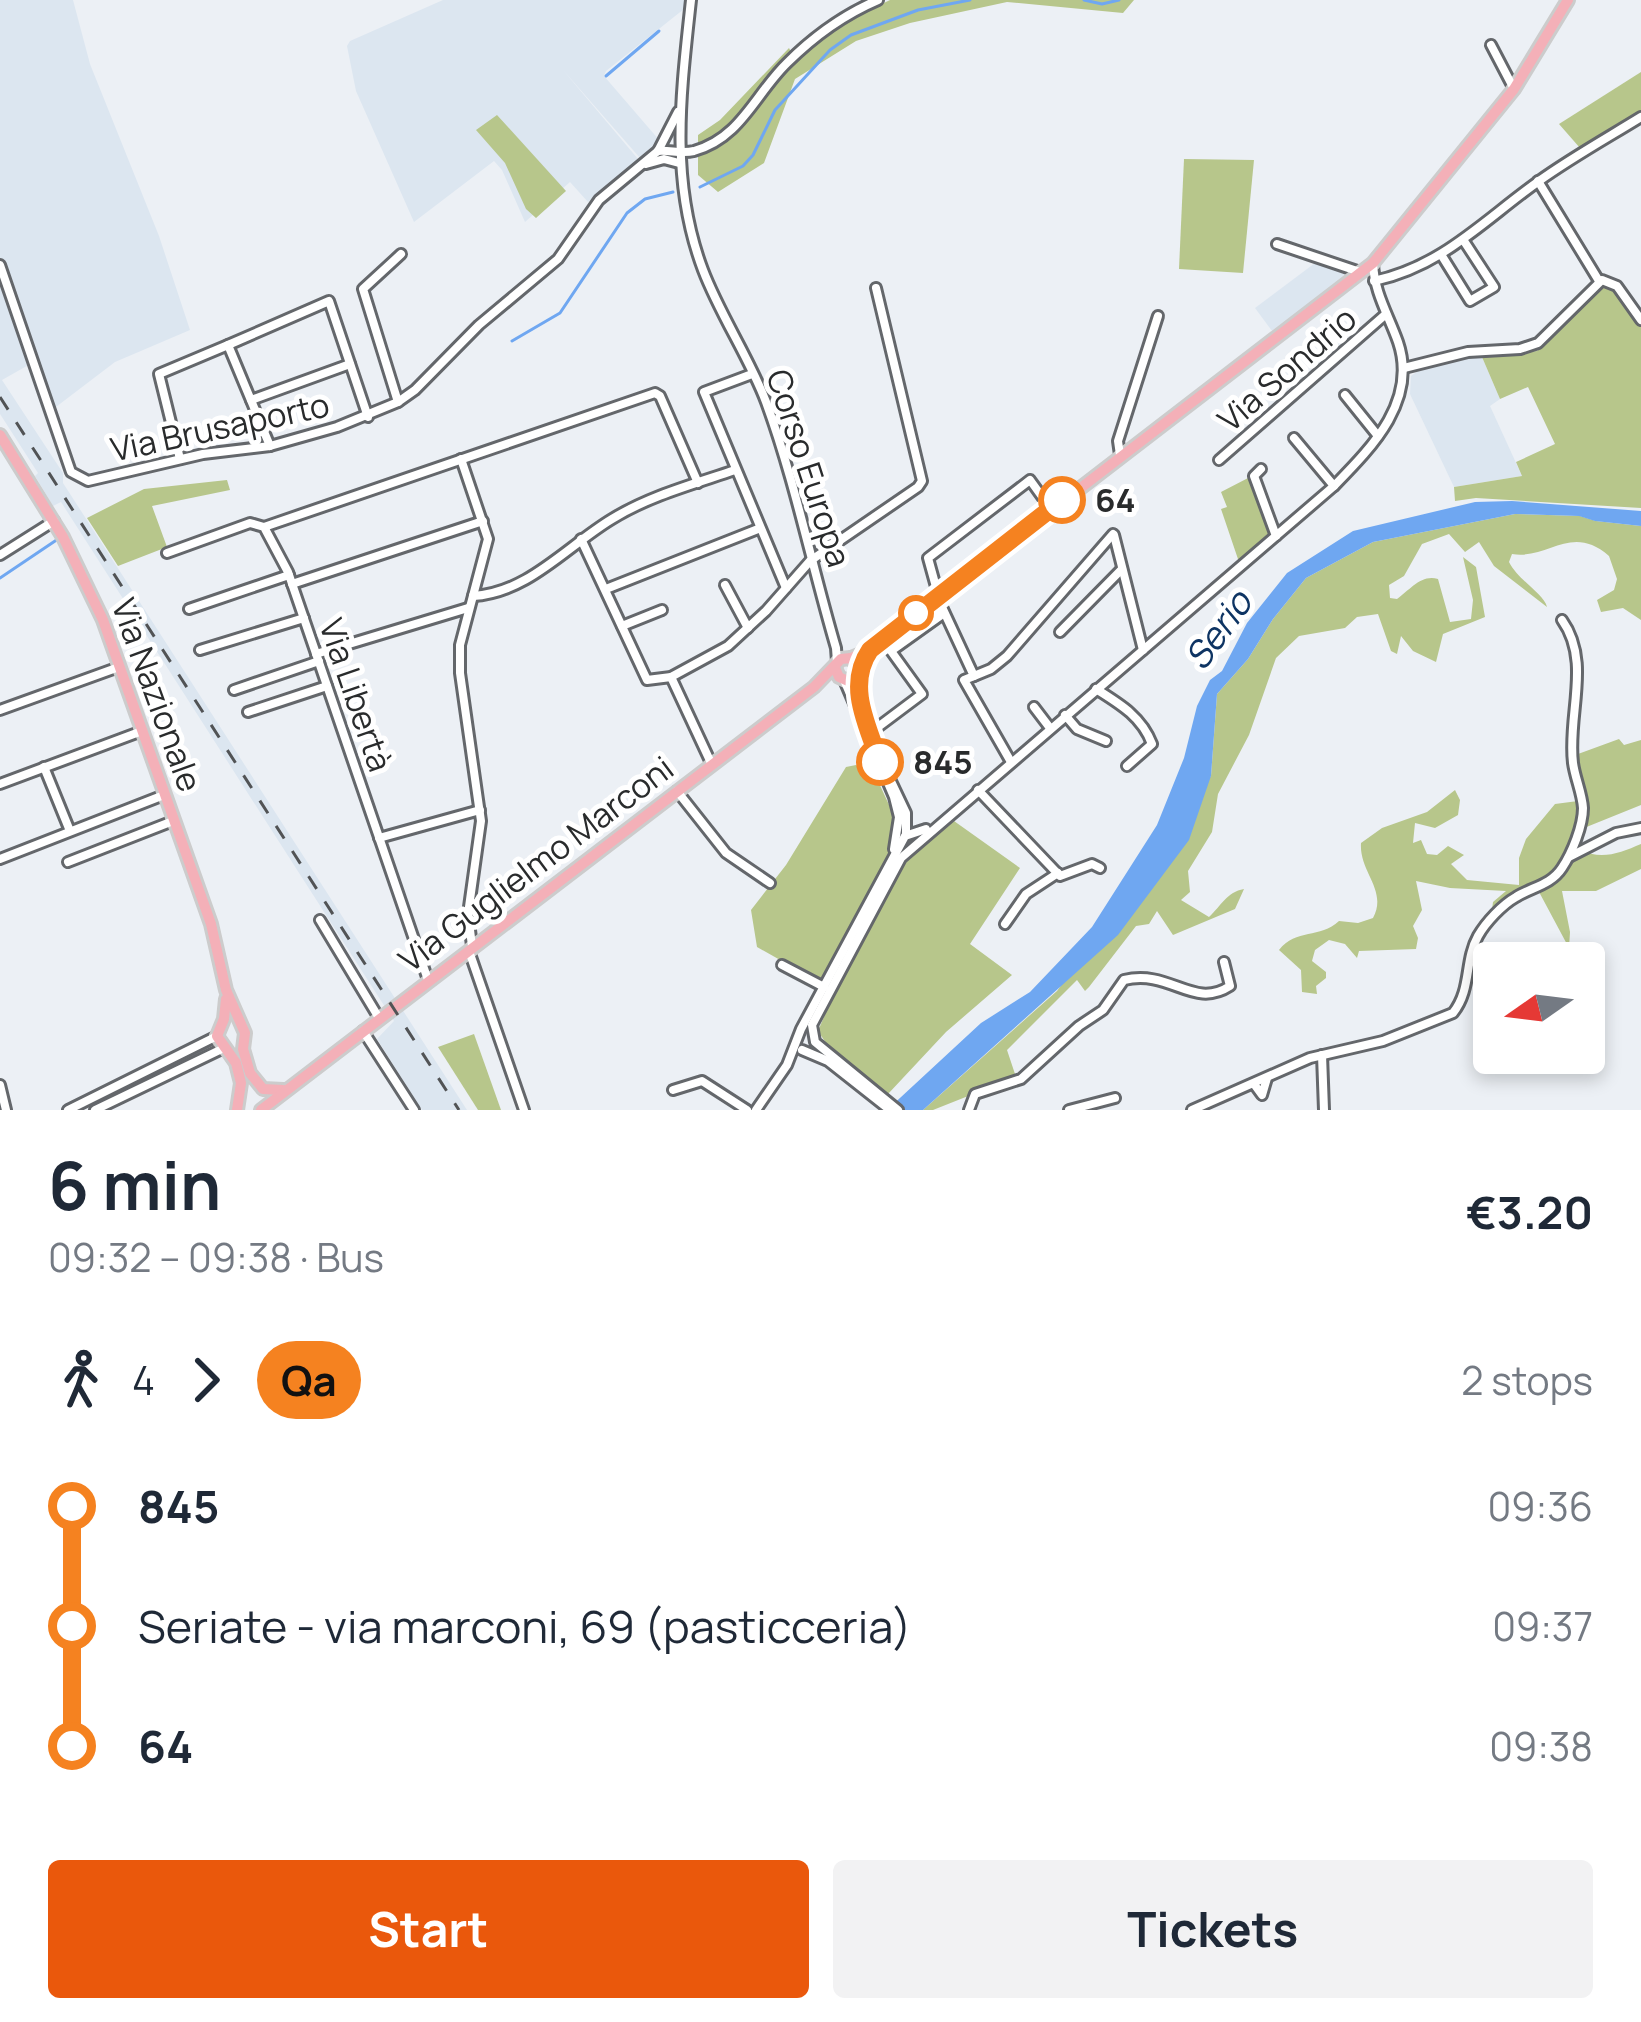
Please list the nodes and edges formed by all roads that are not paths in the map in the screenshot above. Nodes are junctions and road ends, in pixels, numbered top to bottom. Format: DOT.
graph roads {
  1 [pos="691,0"];
  2 [pos="878,0"];
  3 [pos="1568,0"];
  4 [pos="1491,45"];
  5 [pos="1514,89"];
  6 [pos="679,112"];
  7 [pos="1641,117"];
  8 [pos="658,151"];
  9 [pos="679,158"];
  10 [pos="639,167"];
  11 [pos="1538,182"];
  12 [pos="1464,241"];
  13 [pos="693,242"];
  14 [pos="1277,244"];
  15 [pos="400,254"];
  16 [pos="1442,256"];
  17 [pos="1372,263"];
  18 [pos="0,265"];
  19 [pos="1357,276"];
  20 [pos="1599,281"];
  21 [pos="1375,286"];
  22 [pos="876,288"];
  23 [pos="1637,306"];
  24 [pos="1386,314"];
  25 [pos="1158,316"];
  26 [pos="1641,320"];
  27 [pos="228,345"];
  28 [pos="350,364"];
  29 [pos="1404,368"];
  30 [pos="752,374"];
  31 [pos="1345,394"];
  32 [pos="250,400"];
  33 [pos="398,402"];
  34 [pos="368,417"];
  35 [pos="0,435"];
  36 [pos="1378,436"];
  37 [pos="1294,438"];
  38 [pos="270,446"];
  39 [pos="1120,455"];
  40 [pos="180,459"];
  41 [pos="461,459"];
  42 [pos="1220,460"];
  43 [pos="1261,469"];
  44 [pos="735,470"];
  45 [pos="698,483"];
  46 [pos="1334,486"];
  47 [pos="1051,509"];
  48 [pos="483,521"];
  49 [pos="45,524"];
  50 [pos="264,527"];
  51 [pos="758,529"];
  52 [pos="1276,536"];
  53 [pos="581,539"];
  54 [pos="167,553"];
  55 [pos="0,556"];
  56 [pos="810,561"];
  57 [pos="1122,568"];
  58 [pos="482,569"];
  59 [pos="291,580"];
  60 [pos="725,585"];
  61 [pos="786,588"];
  62 [pos="606,589"];
  63 [pos="493,594"];
  64 [pos="938,595"];
  65 [pos="473,596"];
  66 [pos="468,608"];
  67 [pos="189,609"];
  68 [pos="662,610"];
  69 [pos="940,616"];
  70 [pos="304,618"];
  71 [pos="1562,620"];
  72 [pos="622,626"];
  73 [pos="748,628"];
  74 [pos="1060,632"];
  75 [pos="200,650"];
  76 [pos="1143,650"];
  77 [pos="317,657"];
  78 [pos="119,667"];
  79 [pos="847,668"];
  80 [pos="671,676"];
  81 [pos="974,676"];
  82 [pos="327,686"];
  83 [pos="1096,689"];
  84 [pos="234,690"];
  85 [pos="1034,706"];
  86 [pos="0,710"];
  87 [pos="248,712"];
  88 [pos="1065,715"];
  89 [pos="1050,728"];
  90 [pos="1077,728"];
  91 [pos="142,731"];
  92 [pos="869,733"];
  93 [pos="1106,741"];
  94 [pos="1073,742"];
  95 [pos="1011,762"];
  96 [pos="712,765"];
  97 [pos="1127,766"];
  98 [pos="44,767"];
  99 [pos="883,770"];
  100 [pos="0,784"];
  101 [pos="978,790"];
  102 [pos="677,791"];
  103 [pos="164,796"];
  104 [pos="480,810"];
  105 [pos="906,813"];
  106 [pos="173,820"];
  107 [pos="930,828"];
  108 [pos="1641,828"];
  109 [pos="70,831"];
  110 [pos="905,836"];
  111 [pos="380,838"];
  112 [pos="1568,857"];
  113 [pos="901,858"];
  114 [pos="0,859"];
  115 [pos="68,862"];
  116 [pos="1100,868"];
  117 [pos="1058,873"];
  118 [pos="770,883"];
  119 [pos="871,898"];
  120 [pos="320,920"];
  121 [pos="1005,924"];
  122 [pos="470,948"];
  123 [pos="1224,962"];
  124 [pos="782,965"];
  125 [pos="428,980"];
  126 [pos="824,987"];
  127 [pos="226,990"];
  128 [pos="380,1018"];
  129 [pos="239,1023"];
  130 [pos="362,1030"];
  131 [pos="221,1036"];
  132 [pos="806,1043"];
  133 [pos="1322,1055"];
  134 [pos="176,1064"];
  135 [pos="1267,1078"];
  136 [pos="1254,1084"];
  137 [pos="0,1085"];
  138 [pos="259,1086"];
  139 [pos="112,1090"];
  140 [pos="283,1090"];
  141 [pos="673,1090"];
  142 [pos="1262,1095"];
  143 [pos="1114,1098"];
  144 [pos="239,1103"];
  145 [pos="108,1104"];
  146 [pos="263,1109"];
  147 [pos="6,1110"];
  148 [pos="68,1110"];
  149 [pos="95,1110"];
  150 [pos="414,1110"];
  151 [pos="524,1110"];
  152 [pos="747,1110"];
  153 [pos="756,1110"];
  154 [pos="894,1110"];
  155 [pos="969,1110"];
  156 [pos="1069,1110"];
  157 [pos="1192,1110"];
  158 [pos="1254,1110"];
  159 [pos="1324,1110"];
  1 -- 6 [label="street, Via Brusaporto"];
  2 -- 9 [label="street"];
  3 -- 5 [label="main road, Via Guglielmo Marconi"];
  4 -- 5 [label="street"];
  5 -- 17 [label="main road, Via Guglielmo Marconi"];
  6 -- 8 [label="street, Via Brusaporto"];
  6 -- 9 [label="street, Via Brusaporto"];
  7 -- 11 [label="street"];
  8 -- 9 [label="street"];
  8 -- 10 [label="street, Via Brusaporto"];
  9 -- 10 [label="street"];
  9 -- 13 [label="street, Via Brusaporto"];
  10 -- 33 [label="street, Via Brusaporto"];
  11 -- 12 [label="street"];
  11 -- 20 [label="street"];
  12 -- 16 [label="street"];
  12 -- 16 [label="street"];
  13 -- 30 [label="street, Corso Europa"];
  14 -- 19 [label="street"];
  15 -- 33 [label="street"];
  16 -- 21 [label="street"];
  17 -- 19 [label="main road, Via Guglielmo Marconi"];
  17 -- 21 [label="street"];
  18 -- 40 [label="street, Via Brusaporto"];
  19 -- 21 [label="street"];
  19 -- 39 [label="main road, Via Guglielmo Marconi"];
  20 -- 23 [label="street"];
  20 -- 29 [label="street"];
  21 -- 24 [label="street"];
  22 -- 56 [label="street"];
  23 -- 26 [label="street"];
  24 -- 29 [label="street"];
  24 -- 42 [label="street, Via Sondrio"];
  25 -- 39 [label="street"];
  27 -- 28 [label="street"];
  27 -- 32 [label="street"];
  27 -- 40 [label="street"];
  28 -- 32 [label="street"];
  28 -- 34 [label="street"];
  29 -- 36 [label="street"];
  30 -- 44 [label="street"];
  30 -- 56 [label="street, Corso Europa"];
  31 -- 36 [label="street"];
  32 -- 38 [label="street"];
  33 -- 34 [label="street, Via Brusaporto"];
  34 -- 38 [label="street, Via Brusaporto"];
  35 -- 49 [label="main road, Via Nazionale"];
  36 -- 46 [label="street"];
  37 -- 46 [label="street"];
  38 -- 40 [label="street, Via Brusaporto"];
  39 -- 47 [label="main road, Via Guglielmo Marconi"];
  41 -- 45 [label="street"];
  41 -- 48 [label="street"];
  41 -- 50 [label="street"];
  43 -- 52 [label="street"];
  44 -- 45 [label="street"];
  44 -- 51 [label="street"];
  45 -- 53 [label="street"];
  46 -- 52 [label="street"];
  47 -- 64 [label="main road, Via Guglielmo Marconi"];
  47 -- 64 [label="street"];
  48 -- 58 [label="street"];
  48 -- 59 [label="street"];
  49 -- 55 [label="street"];
  49 -- 78 [label="main road, Via Nazionale"];
  50 -- 54 [label="street"];
  50 -- 59 [label="street, Via Libertà"];
  51 -- 61 [label="street"];
  51 -- 62 [label="street"];
  52 -- 76 [label="street"];
  53 -- 62 [label="street"];
  53 -- 63 [label="street"];
  56 -- 61 [label="street"];
  56 -- 79 [label="street, Corso Europa"];
  57 -- 74 [label="street"];
  57 -- 76 [label="street"];
  57 -- 81 [label="street"];
  58 -- 63 [label="street"];
  58 -- 65 [label="street"];
  59 -- 67 [label="street"];
  59 -- 70 [label="street, Via Libertà"];
  60 -- 73 [label="street"];
  61 -- 73 [label="street"];
  62 -- 72 [label="street"];
  63 -- 65 [label="street"];
  64 -- 79 [label="main road, Via Guglielmo Marconi"];
  64 -- 81 [label="street"];
  65 -- 66 [label="street"];
  66 -- 77 [label="street"];
  66 -- 104 [label="street"];
  68 -- 72 [label="street"];
  69 -- 92 [label="street"];
  70 -- 75 [label="street"];
  70 -- 77 [label="street, Via Libertà"];
  71 -- 112 [label="street"];
  72 -- 80 [label="street"];
  73 -- 80 [label="street"];
  76 -- 83 [label="street"];
  77 -- 82 [label="street, Via Libertà"];
  77 -- 84 [label="street"];
  78 -- 86 [label="street"];
  78 -- 91 [label="main road, Via Nazionale"];
  79 -- 92 [label="street, Corso Europa"];
  79 -- 96 [label="main road, Via Guglielmo Marconi"];
  80 -- 96 [label="street"];
  81 -- 95 [label="street"];
  82 -- 87 [label="street"];
  82 -- 111 [label="street, Via Libertà"];
  83 -- 88 [label="street"];
  83 -- 97 [label="street"];
  85 -- 89 [label="street"];
  88 -- 89 [label="street"];
  88 -- 90 [label="street"];
  89 -- 95 [label="street"];
  90 -- 93 [label="street"];
  90 -- 94 [label="street"];
  91 -- 98 [label="street"];
  91 -- 103 [label="main road, Via Nazionale"];
  92 -- 99 [label="street, Corso Europa"];
  95 -- 101 [label="street"];
  96 -- 102 [label="main road, Via Guglielmo Marconi"];
  98 -- 100 [label="street"];
  98 -- 109 [label="street"];
  99 -- 105 [label="street, Corso Europa"];
  99 -- 119 [label="street, Corso Europa"];
  101 -- 107 [label="street"];
  101 -- 117 [label="street"];
  102 -- 118 [label="street"];
  102 -- 122 [label="main road, Via Guglielmo Marconi"];
  103 -- 106 [label="main road, Via Nazionale"];
  103 -- 109 [label="street"];
  104 -- 111 [label="street"];
  104 -- 122 [label="street"];
  105 -- 107 [label="street"];
  105 -- 110 [label="street"];
  106 -- 115 [label="street"];
  106 -- 127 [label="main road, Via Nazionale"];
  107 -- 110 [label="street"];
  107 -- 113 [label="street"];
  108 -- 112 [label="street"];
  109 -- 114 [label="street"];
  110 -- 113 [label="street"];
  110 -- 119 [label="street"];
  111 -- 125 [label="street, Via Libertà"];
  112 -- 133 [label="street"];
  113 -- 132 [label="street"];
  116 -- 117 [label="street"];
  117 -- 121 [label="street"];
  119 -- 126 [label="street"];
  120 -- 128 [label="street"];
  122 -- 125 [label="main road, Via Guglielmo Marconi"];
  122 -- 151 [label="street"];
  123 -- 155 [label="street"];
  124 -- 126 [label="street"];
  125 -- 128 [label="main road, Via Guglielmo Marconi"];
  126 -- 132 [label="street"];
  127 -- 129 [label="main road, Via Nazionale"];
  127 -- 131 [label="main road, Via Nazionale"];
  128 -- 130 [label="main road, Via Guglielmo Marconi"];
  129 -- 131 [label="main road"];
  129 -- 138 [label="main road, Via Nazionale"];
  130 -- 140 [label="main road, Via Guglielmo Marconi"];
  130 -- 150 [label="street"];
  131 -- 134 [label="street"];
  131 -- 144 [label="main road"];
  132 -- 153 [label="street"];
  132 -- 154 [label="street"];
  133 -- 135 [label="street"];
  133 -- 159 [label="street"];
  134 -- 139 [label="street"];
  134 -- 145 [label="street"];
  135 -- 136 [label="street"];
  135 -- 142 [label="street"];
  136 -- 142 [label="street"];
  136 -- 157 [label="street"];
  137 -- 147 [label="street"];
  138 -- 140 [label="main road"];
  138 -- 144 [label="main road"];
  138 -- 146 [label="main road, Via Nazionale"];
  139 -- 145 [label="street"];
  139 -- 148 [label="street"];
  140 -- 146 [label="main road, Via Guglielmo Marconi"];
  141 -- 152 [label="street"];
  142 -- 158 [label="street"];
  143 -- 156 [label="street"];
  145 -- 149 [label="street"];
}
